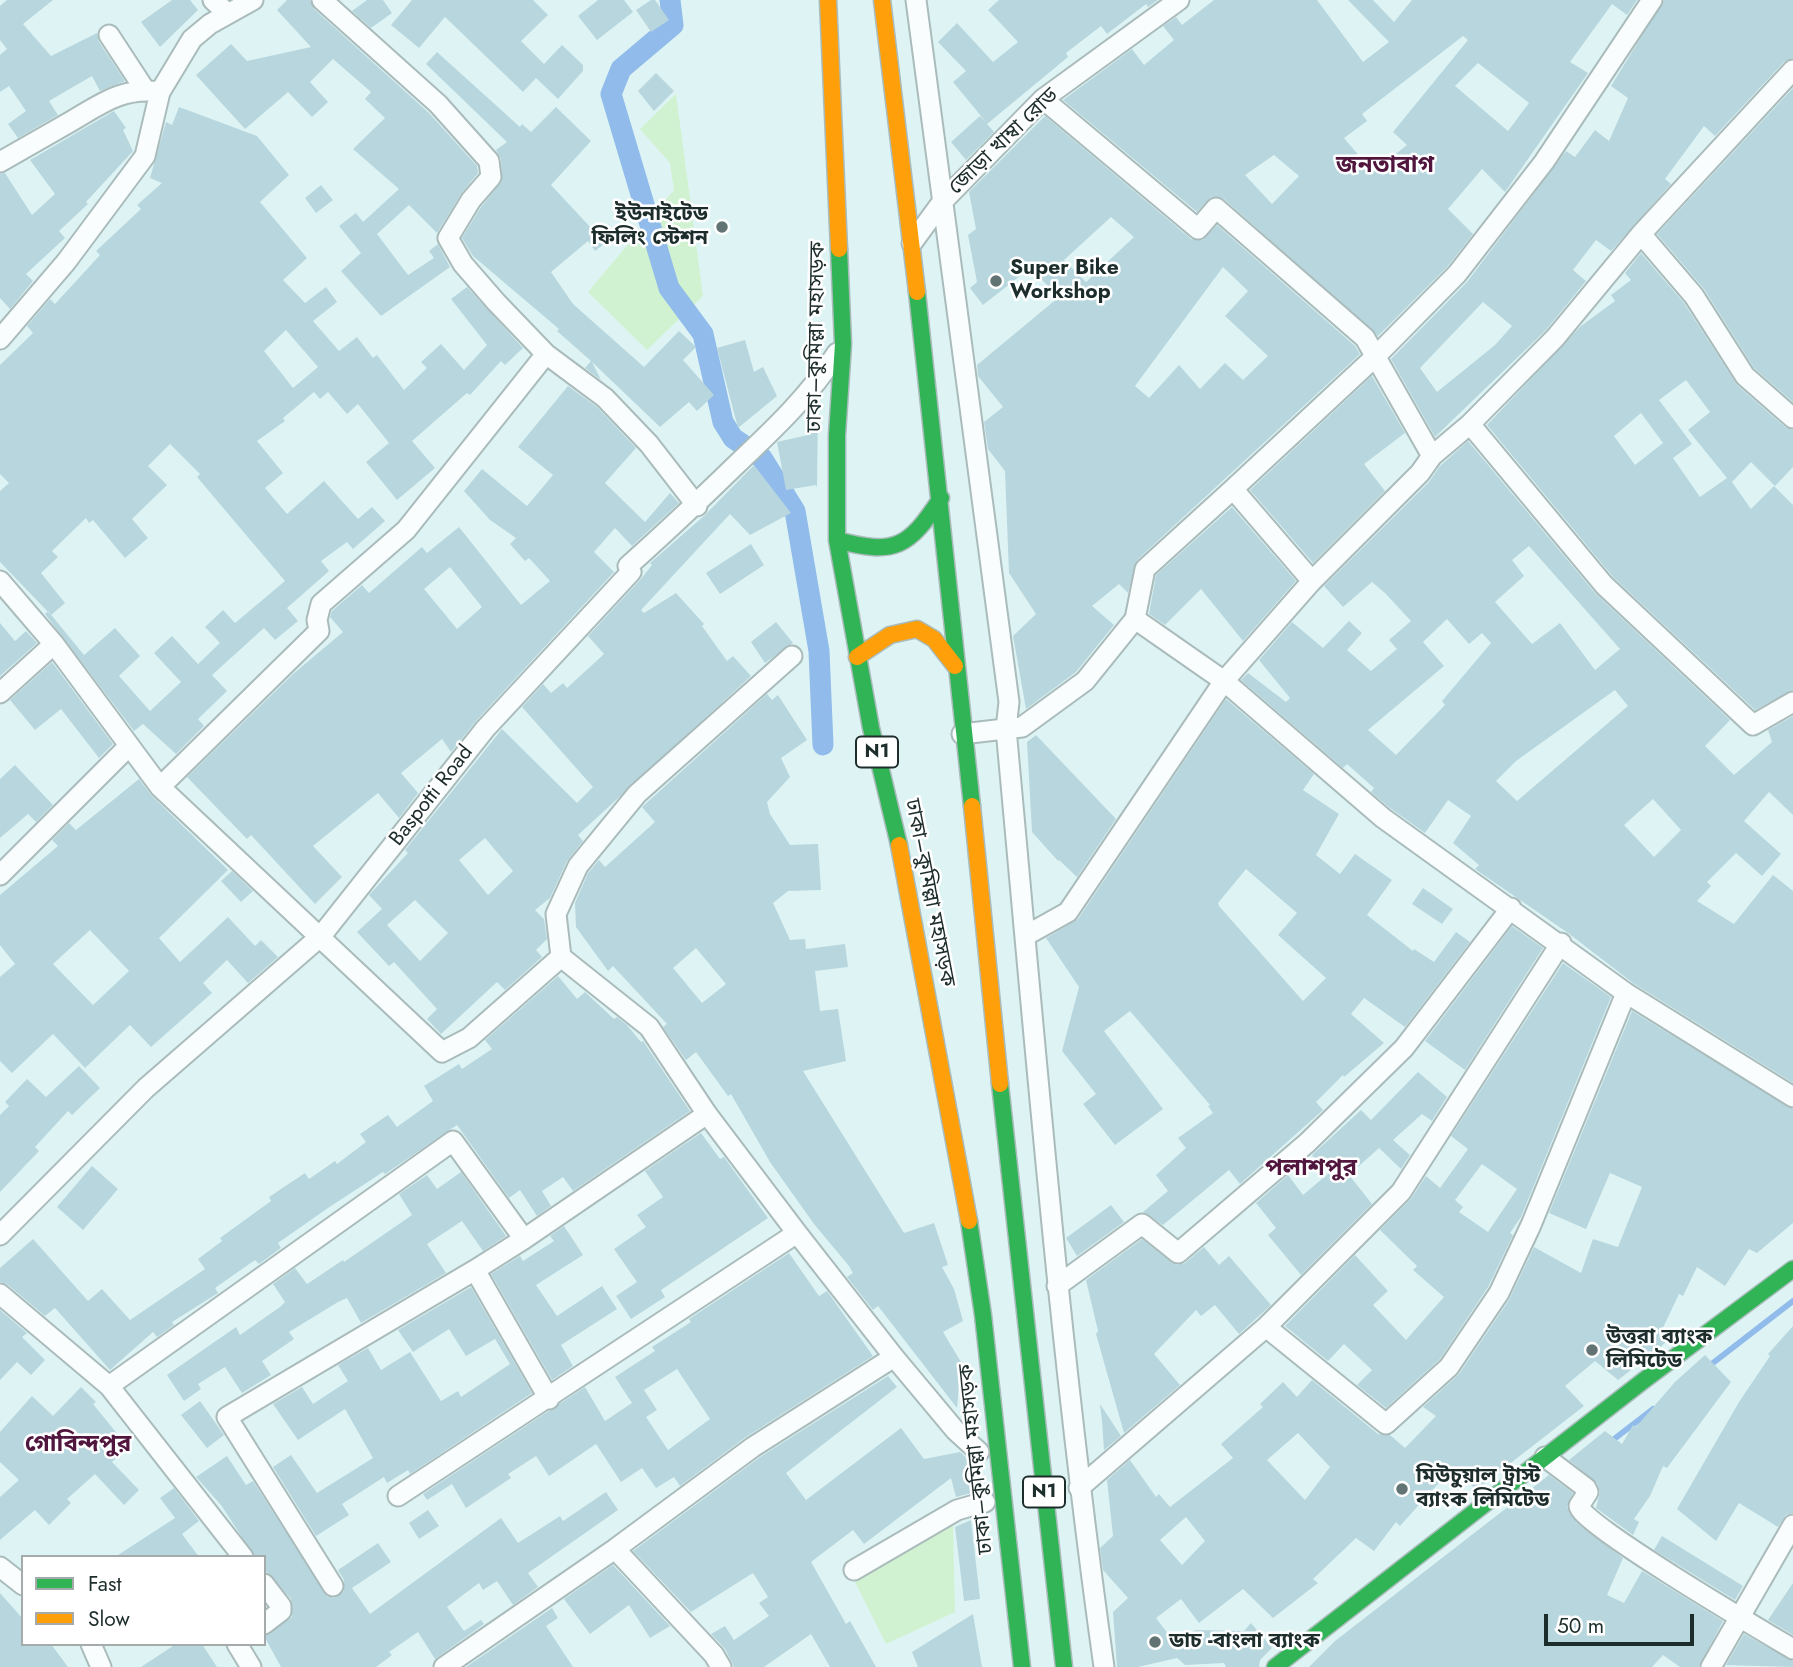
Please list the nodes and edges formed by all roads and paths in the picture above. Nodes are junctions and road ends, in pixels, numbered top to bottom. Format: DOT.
graph roads {
  1 [pos="253,0"];
  2 [pos="322,0"];
  3 [pos="828,0"];
  4 [pos="882,0"];
  5 [pos="916,0"];
  6 [pos="1179,0"];
  7 [pos="1652,0"];
  8 [pos="220,7"];
  9 [pos="108,35"];
  10 [pos="1793,70"];
  11 [pos="152,91"];
  12 [pos="1043,99"];
  13 [pos="0,162"];
  14 [pos="942,202"];
  15 [pos="1641,234"];
  16 [pos="909,246"];
  17 [pos="0,339"];
  18 [pos="842,344"];
  19 [pos="546,354"];
  20 [pos="1376,356"];
  21 [pos="1793,418"];
  22 [pos="1471,424"];
  23 [pos="1432,456"];
  24 [pos="1233,489"];
  25 [pos="941,498"];
  26 [pos="697,506"];
  27 [pos="837,540"];
  28 [pos="0,581"];
  29 [pos="1312,581"];
  30 [pos="1135,619"];
  31 [pos="54,644"];
  32 [pos="792,656"];
  33 [pos="857,657"];
  34 [pos="955,666"];
  35 [pos="1224,681"];
  36 [pos="0,693"];
  37 [pos="1793,702"];
  38 [pos="1006,729"];
  39 [pos="962,734"];
  40 [pos="129,746"];
  41 [pos="160,787"];
  42 [pos="0,876"];
  43 [pos="1511,908"];
  44 [pos="321,936"];
  45 [pos="1025,936"];
  46 [pos="1561,943"];
  47 [pos="561,957"];
  48 [pos="1626,993"];
  49 [pos="1793,1097"];
  50 [pos="707,1114"];
  51 [pos="968,1217"];
  52 [pos="797,1233"];
  53 [pos="0,1235"];
  54 [pos="524,1239"];
  55 [pos="1793,1269"];
  56 [pos="475,1270"];
  57 [pos="1057,1286"];
  58 [pos="0,1294"];
  59 [pos="1266,1327"];
  60 [pos="894,1357"];
  61 [pos="109,1386"];
  62 [pos="549,1399"];
  63 [pos="1545,1457"];
  64 [pos="980,1458"];
  65 [pos="1079,1488"];
  66 [pos="398,1496"];
  67 [pos="985,1503"];
  68 [pos="1793,1525"];
  69 [pos="615,1549"];
  70 [pos="241,1555"];
  71 [pos="0,1567"];
  72 [pos="854,1570"];
  73 [pos="21,1583"];
  74 [pos="266,1587"];
  75 [pos="333,1587"];
  76 [pos="1742,1618"];
  77 [pos="266,1622"];
  78 [pos="92,1646"];
  79 [pos="238,1646"];
  80 [pos="1793,1648"];
  81 [pos="101,1667"];
  82 [pos="251,1667"];
  83 [pos="444,1667"];
  84 [pos="721,1667"];
  85 [pos="1021,1667"];
  86 [pos="1063,1667"];
  87 [pos="1104,1667"];
  88 [pos="1275,1667"];
  89 [pos="1711,1667"];
  1 -- 8 [label="street"];
  2 -- 19 [label="street"];
  3 -- 18 [label="main road, ঢাকা–কুমিল্লা মহাসড়ক / N1"];
  4 -- 16 [label="main road, ঢাকা–কুমিল্লা মহাসড়ক / N1"];
  5 -- 14 [label="street"];
  6 -- 12 [label="street, জোড়া খাম্বা রোড"];
  7 -- 20 [label="street"];
  8 -- 11 [label="street"];
  9 -- 11 [label="street"];
  10 -- 15 [label="street"];
  11 -- 13 [label="street"];
  11 -- 17 [label="street"];
  12 -- 14 [label="street, জোড়া খাম্বা রোড"];
  12 -- 20 [label="street"];
  14 -- 16 [label="street, জোড়া খাম্বা রোড"];
  14 -- 38 [label="street"];
  15 -- 21 [label="street"];
  15 -- 22 [label="street"];
  16 -- 25 [label="main road, ঢাকা–কুমিল্লা মহাসড়ক / N1"];
  18 -- 26 [label="street, Baspotti Road"];
  18 -- 27 [label="main road, ঢাকা–কুমিল্লা মহাসড়ক / N1"];
  19 -- 26 [label="street"];
  19 -- 41 [label="street"];
  20 -- 23 [label="street"];
  20 -- 24 [label="street"];
  22 -- 23 [label="street"];
  22 -- 37 [label="street"];
  23 -- 29 [label="street"];
  24 -- 29 [label="street"];
  24 -- 30 [label="street"];
  25 -- 27 [label="main road"];
  25 -- 34 [label="main road, ঢাকা–কুমিল্লা মহাসড়ক / N1"];
  26 -- 44 [label="street, Baspotti Road"];
  27 -- 33 [label="main road, ঢাকা–কুমিল্লা মহাসড়ক / N1"];
  28 -- 31 [label="street"];
  29 -- 35 [label="street"];
  30 -- 35 [label="street"];
  30 -- 38 [label="street"];
  31 -- 36 [label="street"];
  31 -- 40 [label="street"];
  32 -- 47 [label="street"];
  33 -- 34 [label="main road"];
  33 -- 51 [label="main road, ঢাকা–কুমিল্লা মহাসড়ক / N1"];
  34 -- 39 [label="main road, ঢাকা–কুমিল্লা মহাসড়ক / N1"];
  35 -- 43 [label="street"];
  35 -- 45 [label="street"];
  38 -- 39 [label="street"];
  38 -- 45 [label="street"];
  39 -- 86 [label="main road, ঢাকা–কুমিল্লা মহাসড়ক / N1"];
  40 -- 41 [label="street"];
  40 -- 42 [label="street"];
  41 -- 44 [label="street"];
  43 -- 46 [label="street"];
  43 -- 57 [label="street"];
  44 -- 47 [label="street"];
  44 -- 53 [label="street, Baspotti Road"];
  45 -- 57 [label="street"];
  46 -- 48 [label="street"];
  46 -- 59 [label="street"];
  47 -- 50 [label="street"];
  48 -- 49 [label="street"];
  48 -- 59 [label="street"];
  50 -- 52 [label="street"];
  50 -- 54 [label="street"];
  51 -- 64 [label="main road"];
  51 -- 85 [label="main road, ঢাকা–কুমিল্লা মহাসড়ক / N1"];
  52 -- 60 [label="street"];
  52 -- 62 [label="street"];
  54 -- 56 [label="street"];
  54 -- 61 [label="street"];
  55 -- 63 [label="main road"];
  56 -- 62 [label="street"];
  56 -- 75 [label="street"];
  57 -- 65 [label="street"];
  58 -- 61 [label="street"];
  59 -- 65 [label="street"];
  60 -- 64 [label="street"];
  60 -- 69 [label="street"];
  61 -- 70 [label="street"];
  62 -- 66 [label="street"];
  63 -- 76 [label="street"];
  63 -- 88 [label="main road"];
  65 -- 87 [label="street"];
  67 -- 72 [label="street"];
  68 -- 76 [label="street"];
  69 -- 83 [label="street"];
  69 -- 84 [label="street"];
  71 -- 73 [label="street"];
  74 -- 77 [label="street"];
  76 -- 80 [label="street"];
  76 -- 89 [label="street"];
  78 -- 81 [label="street"];
  79 -- 82 [label="street"];
}
